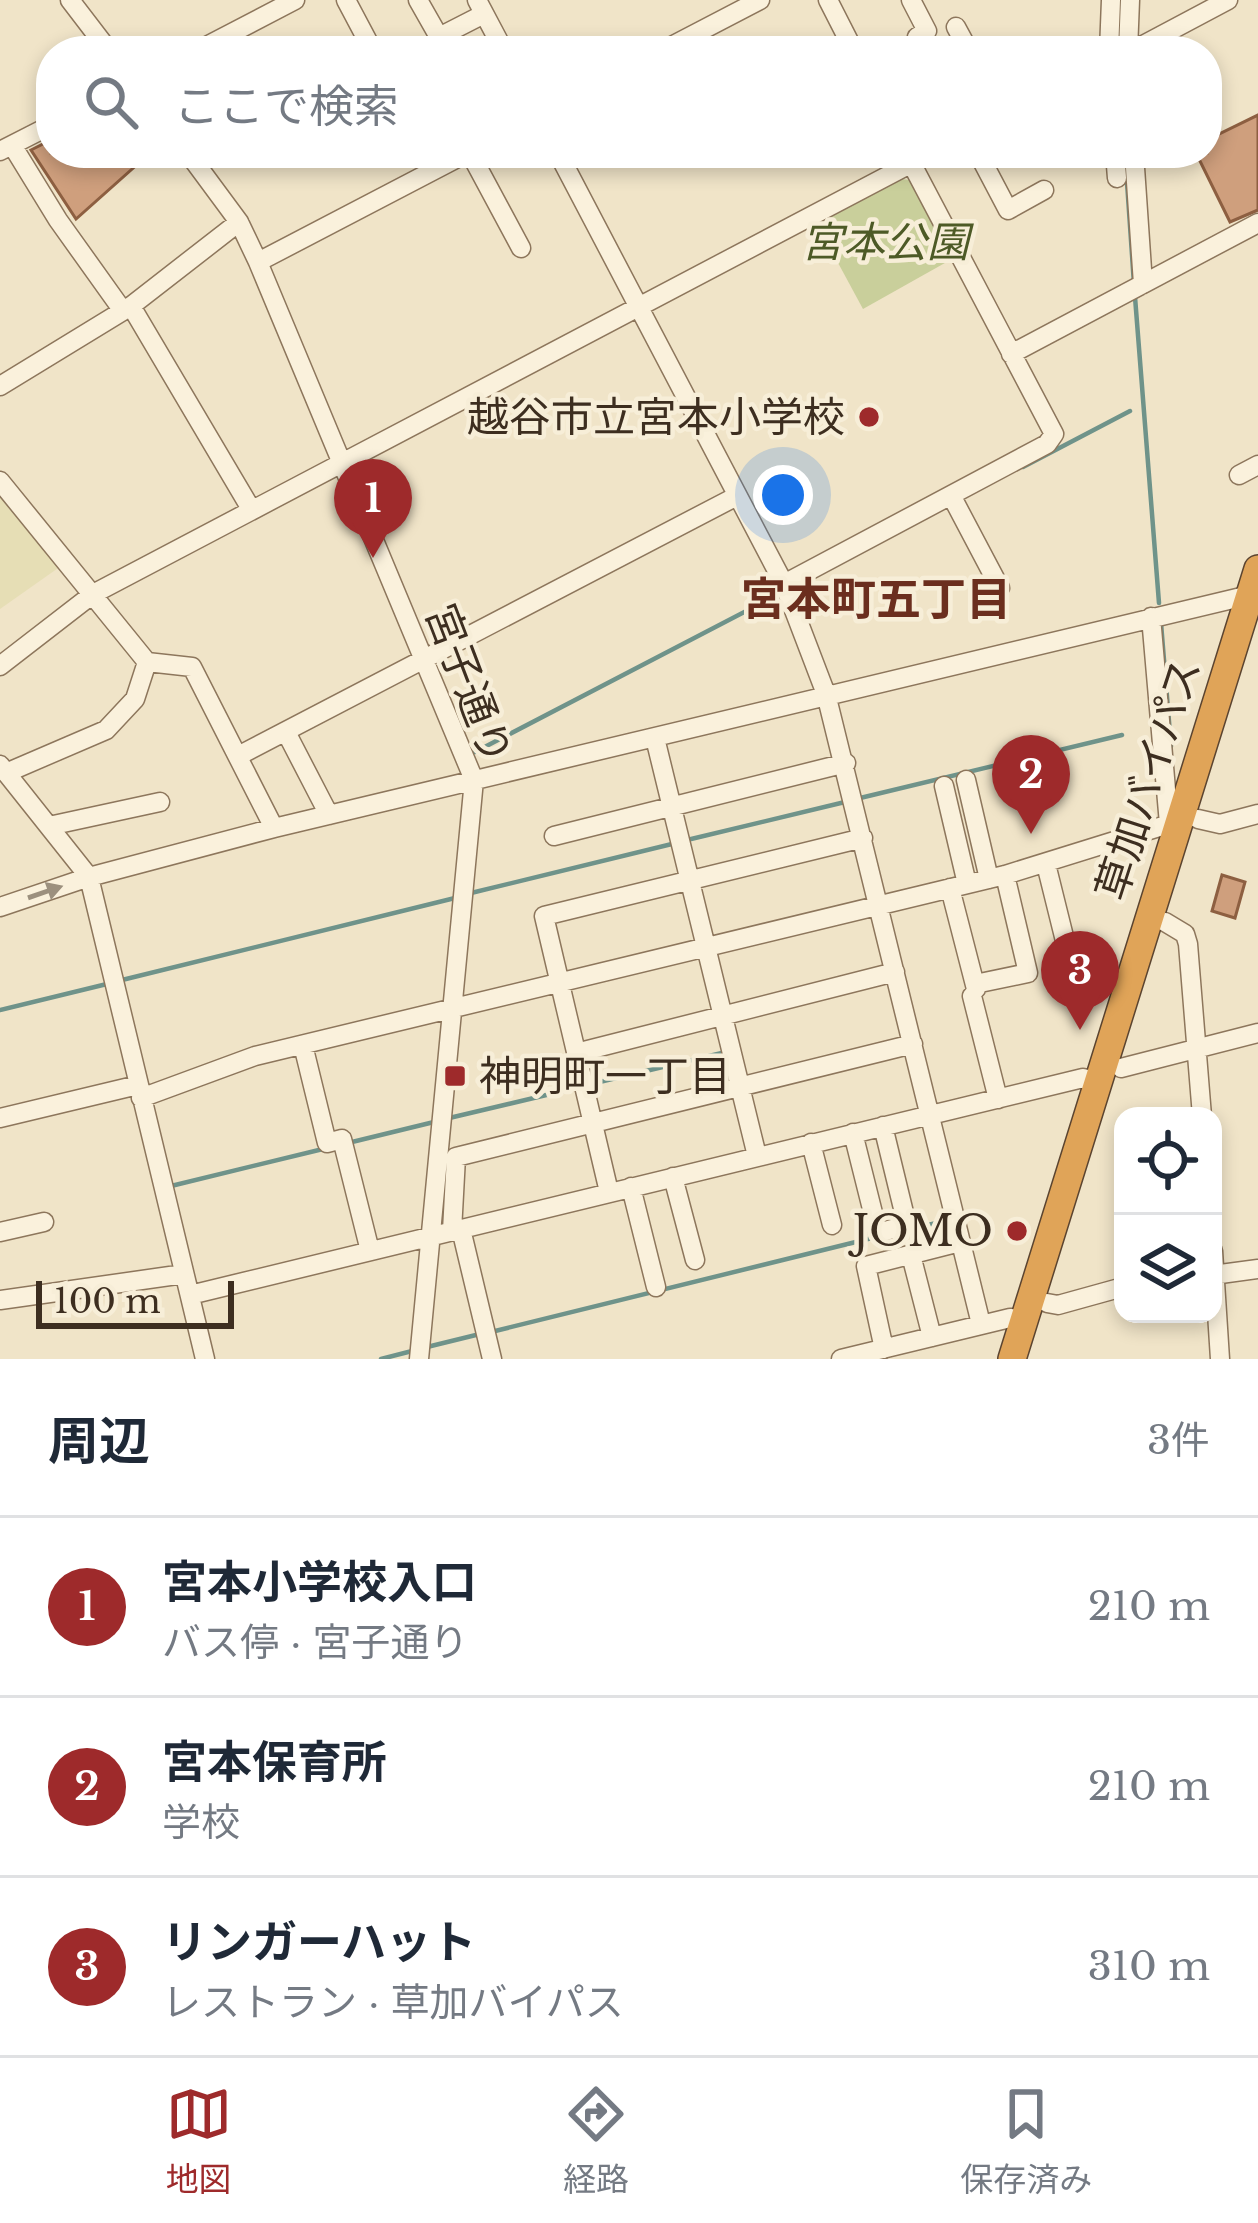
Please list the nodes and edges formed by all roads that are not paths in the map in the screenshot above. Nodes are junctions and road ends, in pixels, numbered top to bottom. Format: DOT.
graph roads {
  1 [pos="70,0"];
  2 [pos="295,0"];
  3 [pos="346,0"];
  4 [pos="418,0"];
  5 [pos="760,0"];
  6 [pos="828,0"];
  7 [pos="911,0"];
  8 [pos="1112,0"];
  9 [pos="1130,0"];
  10 [pos="1228,0"];
  11 [pos="481,7"];
  12 [pos="956,27"];
  13 [pos="98,36"];
  14 [pos="226,36"];
  15 [pos="365,36"];
  16 [pos="438,36"];
  17 [pos="442,36"];
  18 [pos="496,36"];
  19 [pos="691,36"];
  20 [pos="846,36"];
  21 [pos="919,36"];
  22 [pos="961,36"];
  23 [pos="1109,36"];
  24 [pos="1134,36"];
  25 [pos="1161,36"];
  26 [pos="36,133"];
  27 [pos="6,148"];
  28 [pos="199,168"];
  29 [pos="439,168"];
  30 [pos="476,168"];
  31 [pos="566,168"];
  32 [pos="891,168"];
  33 [pos="914,168"];
  34 [pos="986,168"];
  35 [pos="1116,168"];
  36 [pos="1135,168"];
  37 [pos="1117,178"];
  38 [pos="1044,190"];
  39 [pos="238,222"];
  40 [pos="1258,224"];
  41 [pos="521,248"];
  42 [pos="258,262"];
  43 [pos="1143,284"];
  44 [pos="638,306"];
  45 [pos="127,309"];
  46 [pos="1011,354"];
  47 [pos="0,386"];
  48 [pos="340,463"];
  49 [pos="1258,465"];
  50 [pos="1239,475"];
  51 [pos="0,481"];
  52 [pos="737,496"];
  53 [pos="952,497"];
  54 [pos="251,509"];
  55 [pos="784,584"];
  56 [pos="1000,588"];
  57 [pos="93,593"];
  58 [pos="1256,593"];
  59 [pos="1151,617"];
  60 [pos="424,661"];
  61 [pos="147,662"];
  62 [pos="0,665"];
  63 [pos="826,694"];
  64 [pos="286,732"];
  65 [pos="656,738"];
  66 [pos="238,756"];
  67 [pos="846,764"];
  68 [pos="3,769"];
  69 [pos="474,780"];
  70 [pos="966,780"];
  71 [pos="944,786"];
  72 [pos="160,802"];
  73 [pos="673,806"];
  74 [pos="1258,814"];
  75 [pos="328,815"];
  76 [pos="1182,823"];
  77 [pos="49,826"];
  78 [pos="274,828"];
  79 [pos="554,836"];
  80 [pos="863,838"];
  81 [pos="1046,864"];
  82 [pos="89,877"];
  83 [pos="997,877"];
  84 [pos="691,882"];
  85 [pos="958,886"];
  86 [pos="880,904"];
  87 [pos="0,907"];
  88 [pos="1165,922"];
  89 [pos="706,949"];
  90 [pos="1071,965"];
  91 [pos="895,973"];
  92 [pos="560,985"];
  93 [pos="974,990"];
  94 [pos="452,1010"];
  95 [pos="723,1016"];
  96 [pos="1258,1033"];
  97 [pos="913,1044"];
  98 [pos="303,1045"];
  99 [pos="1196,1049"];
  100 [pos="576,1053"];
  101 [pos="1110,1074"];
  102 [pos="740,1087"];
  103 [pos="139,1091"];
  104 [pos="998,1099"];
  105 [pos="1201,1107"];
  106 [pos="929,1114"];
  107 [pos="0,1118"];
  108 [pos="593,1124"];
  109 [pos="883,1126"];
  110 [pos="853,1133"];
  111 [pos="811,1142"];
  112 [pos="757,1156"];
  113 [pos="674,1177"];
  114 [pos="631,1187"];
  115 [pos="609,1192"];
  116 [pos="44,1222"];
  117 [pos="832,1225"];
  118 [pos="456,1230"];
  119 [pos="0,1232"];
  120 [pos="430,1236"];
  121 [pos="960,1242"];
  122 [pos="370,1251"];
  123 [pos="911,1255"];
  124 [pos="695,1260"];
  125 [pos="1258,1269"];
  126 [pos="184,1274"];
  127 [pos="1222,1274"];
  128 [pos="656,1287"];
  129 [pos="1114,1289"];
  130 [pos="190,1295"];
  131 [pos="0,1300"];
  132 [pos="1047,1304"];
  133 [pos="1023,1320"];
  134 [pos="1217,1323"];
  135 [pos="981,1324"];
  136 [pos="932,1336"];
  137 [pos="884,1349"];
  138 [pos="205,1359"];
  139 [pos="419,1359"];
  140 [pos="492,1359"];
  141 [pos="841,1359"];
  142 [pos="1012,1359"];
  143 [pos="1030,1359"];
  144 [pos="1220,1359"];
  1 -- 13 [label="street"];
  2 -- 14 [label="street"];
  3 -- 15 [label="street"];
  4 -- 16 [label="street"];
  5 -- 19 [label="street"];
  6 -- 20 [label="street"];
  7 -- 21 [label="street"];
  8 -- 23 [label="street"];
  9 -- 24 [label="street"];
  10 -- 25 [label="street"];
  11 -- 17 [label="street"];
  11 -- 18 [label="street"];
  12 -- 22 [label="street"];
  26 -- 27 [label="street"];
  27 -- 45 [label="street"];
  28 -- 39 [label="street, 宮子通り"];
  29 -- 42 [label="street"];
  30 -- 41 [label="street"];
  31 -- 44 [label="street"];
  32 -- 44 [label="street"];
  33 -- 46 [label="street"];
  34 -- 38 [label="street"];
  35 -- 37 [label="street"];
  36 -- 43 [label="street"];
  39 -- 42 [label="street, 宮子通り"];
  39 -- 45 [label="street"];
  40 -- 43 [label="street"];
  42 -- 48 [label="street, 宮子通り"];
  43 -- 46 [label="street"];
  44 -- 48 [label="street"];
  44 -- 52 [label="street"];
  45 -- 47 [label="street"];
  45 -- 54 [label="street"];
  46 -- 53 [label="street"];
  48 -- 54 [label="street"];
  48 -- 60 [label="street, 宮子通り"];
  49 -- 50 [label="street"];
  51 -- 57 [label="street"];
  52 -- 55 [label="street"];
  52 -- 60 [label="street"];
  53 -- 55 [label="street"];
  53 -- 56 [label="street"];
  54 -- 57 [label="street"];
  55 -- 63 [label="street"];
  57 -- 61 [label="street"];
  57 -- 62 [label="street"];
  58 -- 59 [label="street"];
  58 -- 76 [label="highway, 草加バイパス"];
  59 -- 63 [label="street"];
  59 -- 76 [label="street"];
  60 -- 64 [label="street"];
  60 -- 69 [label="street, 宮子通り"];
  61 -- 66 [label="street"];
  61 -- 68 [label="street"];
  63 -- 65 [label="street"];
  63 -- 67 [label="street"];
  64 -- 66 [label="street"];
  64 -- 75 [label="street"];
  65 -- 69 [label="street"];
  65 -- 73 [label="street"];
  66 -- 78 [label="street"];
  67 -- 73 [label="street"];
  67 -- 80 [label="street"];
  68 -- 77 [label="street"];
  69 -- 75 [label="street"];
  69 -- 94 [label="street, 宮子通り"];
  70 -- 83 [label="street"];
  71 -- 85 [label="street"];
  72 -- 77 [label="street"];
  73 -- 79 [label="street"];
  73 -- 84 [label="street"];
  74 -- 76 [label="street"];
  75 -- 78 [label="street"];
  76 -- 81 [label="street"];
  76 -- 88 [label="highway, 草加バイパス"];
  76 -- 101 [label="highway, 草加バイパス"];
  77 -- 82 [label="street"];
  78 -- 82 [label="street"];
  80 -- 84 [label="street"];
  80 -- 86 [label="street"];
  81 -- 83 [label="street"];
  81 -- 90 [label="street"];
  87 -- 82 [label="street, one-way"];
  82 -- 103 [label="street"];
  83 -- 85 [label="street"];
  83 -- 93 [label="street"];
  84 -- 89 [label="street"];
  84 -- 92 [label="street"];
  85 -- 86 [label="street"];
  85 -- 93 [label="street"];
  86 -- 89 [label="street"];
  86 -- 91 [label="street"];
  88 -- 99 [label="street"];
  88 -- 101 [label="highway, 草加バイパス"];
  89 -- 92 [label="street"];
  89 -- 95 [label="street"];
  91 -- 95 [label="street"];
  91 -- 97 [label="street"];
  92 -- 94 [label="street"];
  92 -- 100 [label="street"];
  93 -- 104 [label="street"];
  94 -- 98 [label="street"];
  94 -- 120 [label="street, 宮子通り"];
  95 -- 100 [label="street"];
  95 -- 102 [label="street"];
  96 -- 99 [label="street"];
  97 -- 102 [label="street"];
  97 -- 106 [label="street"];
  98 -- 103 [label="street"];
  98 -- 122 [label="street"];
  99 -- 101 [label="street"];
  99 -- 105 [label="street"];
  100 -- 108 [label="street"];
  101 -- 104 [label="street"];
  101 -- 132 [label="highway, 草加バイパス"];
  101 -- 133 [label="highway, 草加バイパス"];
  102 -- 108 [label="street"];
  102 -- 112 [label="street"];
  103 -- 107 [label="street"];
  103 -- 126 [label="street"];
  104 -- 106 [label="street"];
  106 -- 109 [label="street"];
  106 -- 121 [label="street"];
  108 -- 115 [label="street"];
  108 -- 118 [label="street"];
  109 -- 110 [label="street"];
  109 -- 110 [label="street"];
  110 -- 111 [label="street"];
  111 -- 112 [label="street"];
  111 -- 117 [label="street"];
  112 -- 113 [label="street"];
  113 -- 114 [label="street"];
  113 -- 124 [label="street"];
  114 -- 115 [label="street"];
  114 -- 128 [label="street"];
  115 -- 118 [label="street"];
  116 -- 119 [label="street"];
  118 -- 120 [label="street"];
  118 -- 140 [label="street"];
  120 -- 122 [label="street"];
  120 -- 139 [label="street, 宮子通り"];
  121 -- 123 [label="street"];
  121 -- 135 [label="street"];
  122 -- 130 [label="street"];
  123 -- 136 [label="street"];
  123 -- 137 [label="street"];
  125 -- 127 [label="street"];
  126 -- 130 [label="street"];
  126 -- 131 [label="street"];
  129 -- 132 [label="street"];
  130 -- 138 [label="street"];
  132 -- 143 [label="highway, 草加バイパス"];
  133 -- 135 [label="street"];
  133 -- 142 [label="highway, 草加バイパス"];
  134 -- 144 [label="street"];
  135 -- 136 [label="street"];
  136 -- 137 [label="street"];
  137 -- 141 [label="street"];
}
